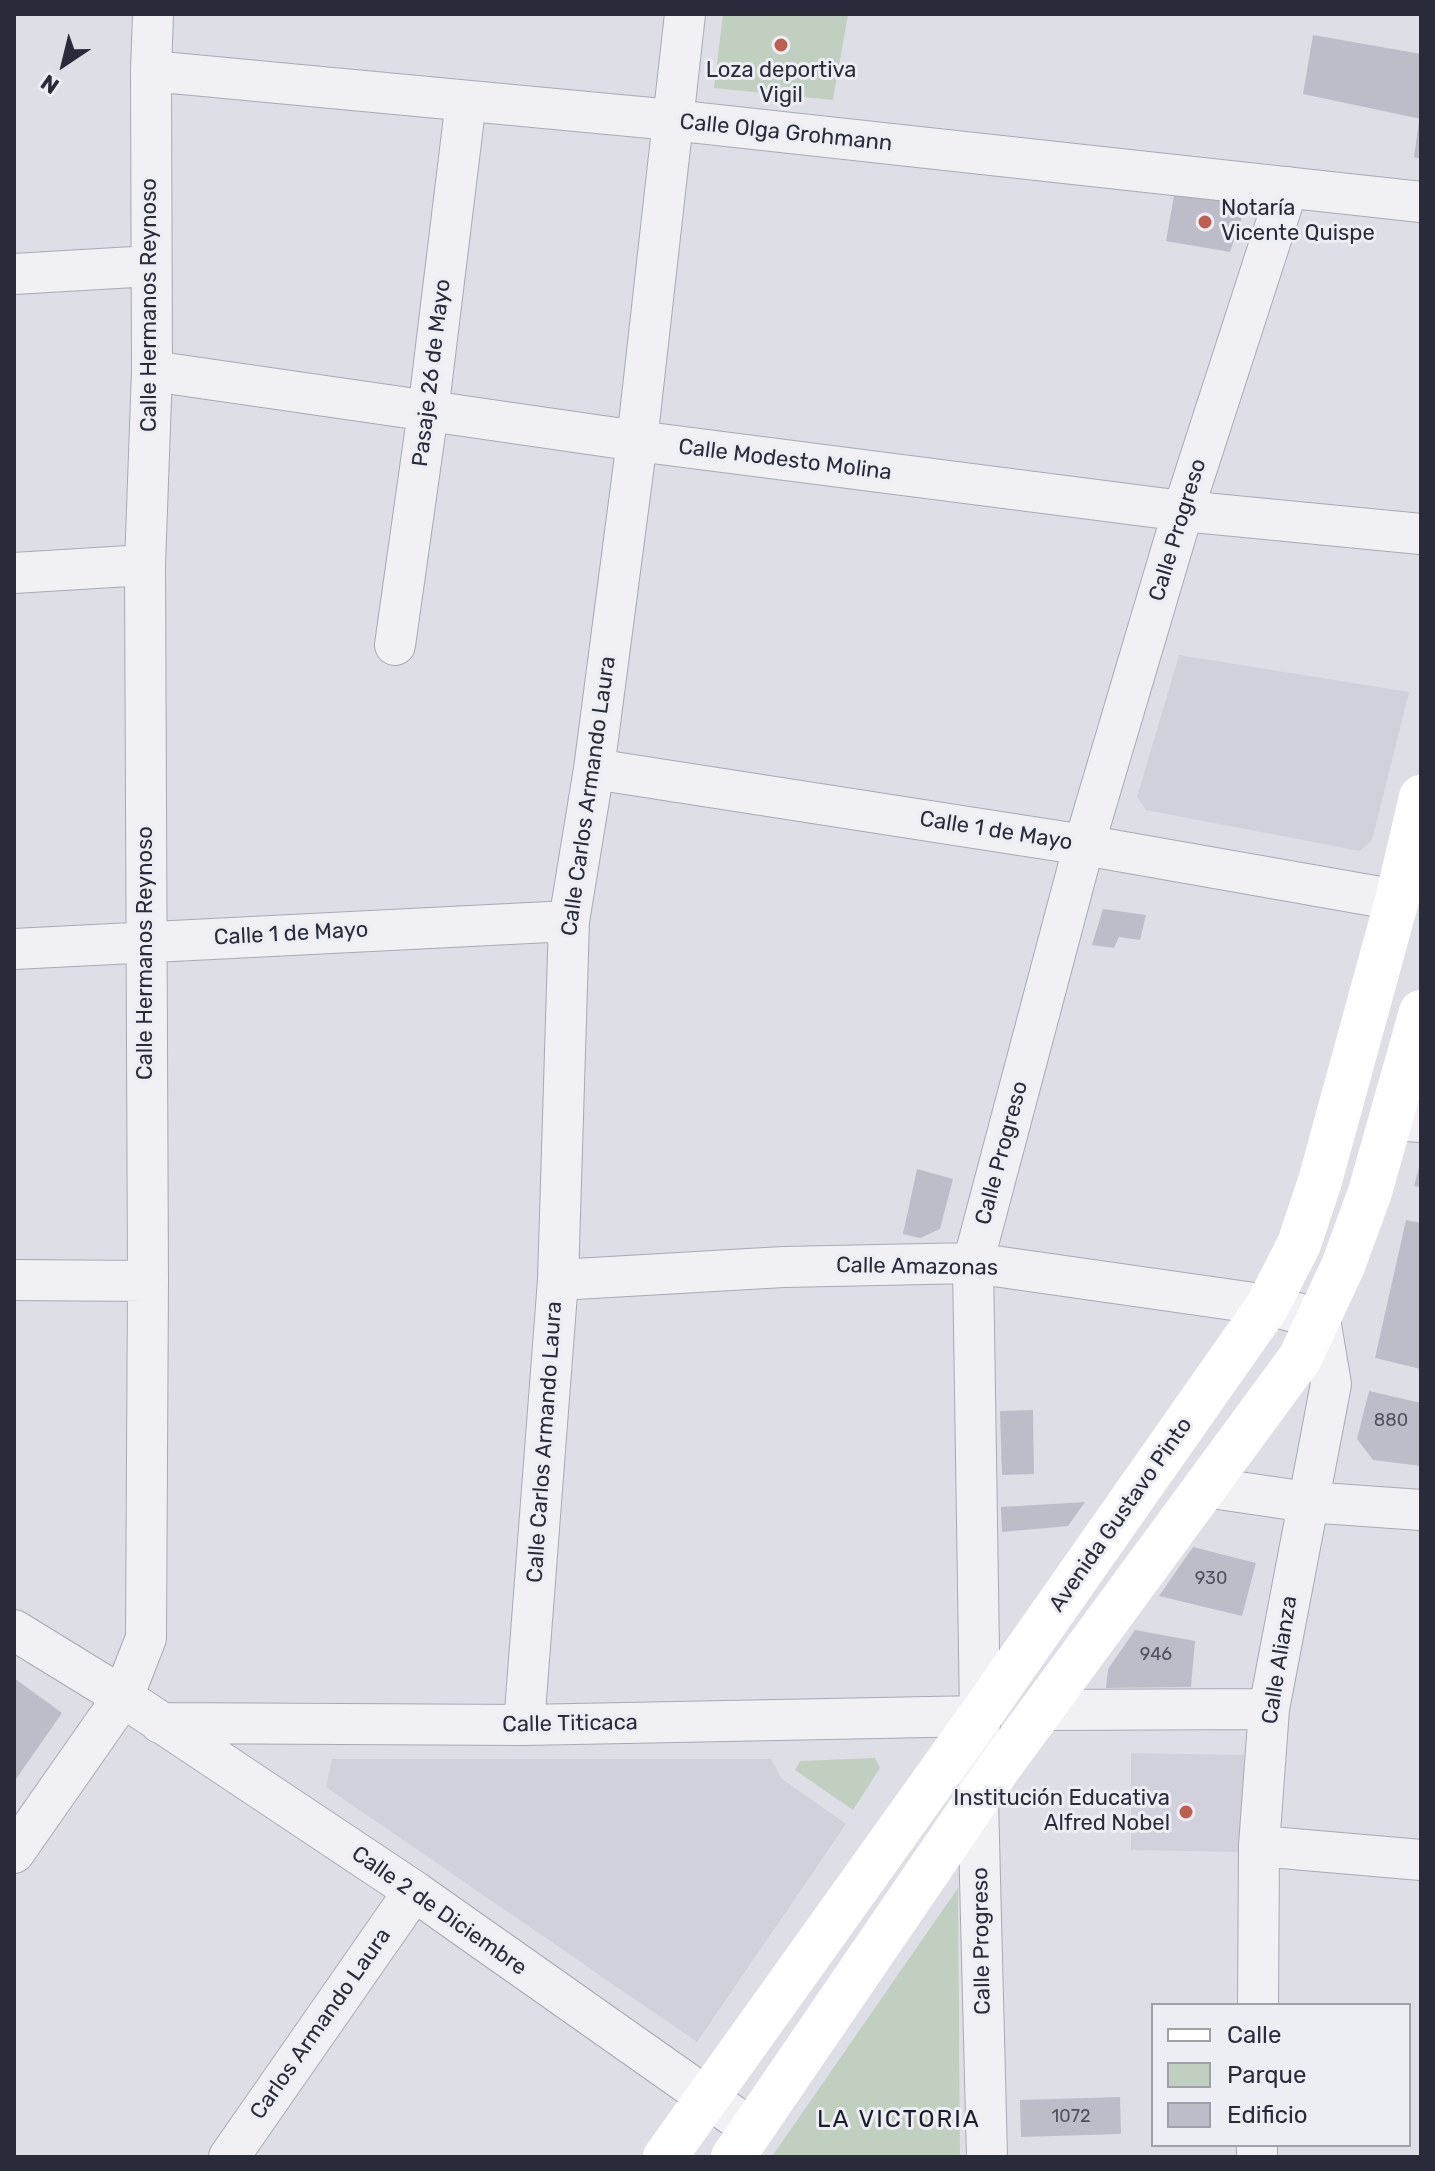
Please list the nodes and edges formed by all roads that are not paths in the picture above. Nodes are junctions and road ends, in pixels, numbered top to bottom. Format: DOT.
graph roads {
  1 [pos="153,14"];
  2 [pos="685,14"];
  3 [pos="151,71"];
  4 [pos="466,101"];
  5 [pos="672,120"];
  6 [pos="1288,187"];
  7 [pos="1421,202"];
  8 [pos="151,266"];
  9 [pos="14,274"];
  10 [pos="152,371"];
  11 [pos="428,412"];
  12 [pos="637,441"];
  13 [pos="1183,511"];
  14 [pos="1421,534"];
  15 [pos="145,565"];
  16 [pos="14,573"];
  17 [pos="395,645"];
  18 [pos="594,769"];
  19 [pos="1421,797"];
  20 [pos="1084,845"];
  21 [pos="1397,900"];
  22 [pos="569,921"];
  23 [pos="145,941"];
  24 [pos="14,949"];
  25 [pos="1421,1012"];
  26 [pos="1406,1121"];
  27 [pos="973,1263"];
  28 [pos="14,1280"];
  29 [pos="558,1280"];
  30 [pos="148,1281"];
  31 [pos="1268,1305"];
  32 [pos="1320,1319"];
  33 [pos="1205,1487"];
  34 [pos="1307,1502"];
  35 [pos="1421,1510"];
  36 [pos="14,1630"];
  37 [pos="123,1697"];
  38 [pos="1269,1709"];
  39 [pos="1042,1710"];
  40 [pos="980,1716"];
  41 [pos="160,1723"];
  42 [pos="524,1725"];
  43 [pos="978,1799"];
  44 [pos="1259,1846"];
  45 [pos="14,1853"];
  46 [pos="1421,1860"];
  47 [pos="414,1891"];
  48 [pos="1258,2003"];
  49 [pos="707,2098"];
  50 [pos="742,2143"];
  51 [pos="229,2157"];
  52 [pos="665,2157"];
  53 [pos="987,2157"];
  1 -- 3 [label="street, Calle Hermanos Reynoso"];
  2 -- 5 [label="street, Calle Carlos Armando Laura"];
  3 -- 4 [label="street, Calle Olga Grohmann"];
  3 -- 8 [label="street, Calle Hermanos Reynoso"];
  4 -- 5 [label="street, Calle Olga Grohmann"];
  4 -- 11 [label="street, Pasaje 26 de Mayo"];
  5 -- 6 [label="street, Calle Olga Grohmann"];
  5 -- 12 [label="street, Calle Carlos Armando Laura"];
  6 -- 7 [label="street, Calle Olga Grohmann"];
  6 -- 13 [label="street, Calle Progreso"];
  8 -- 9 [label="street"];
  8 -- 10 [label="street, Calle Hermanos Reynoso"];
  10 -- 11 [label="street, Calle Modesto Molina"];
  10 -- 15 [label="street, Calle Hermanos Reynoso"];
  11 -- 12 [label="street, Calle Modesto Molina"];
  11 -- 17 [label="street, Pasaje 26 de Mayo"];
  12 -- 13 [label="street, Calle Modesto Molina"];
  12 -- 18 [label="street, Calle Carlos Armando Laura"];
  13 -- 14 [label="street, Calle Modesto Molina"];
  13 -- 20 [label="street, Calle Progreso"];
  15 -- 16 [label="street"];
  15 -- 23 [label="street, Calle Hermanos Reynoso"];
  18 -- 20 [label="street, Calle 1 de Mayo"];
  18 -- 22 [label="street, Calle Carlos Armando Laura"];
  19 -- 21 [label="main road, Avenida Gustavo Pinto"];
  20 -- 21 [label="street, Calle 1 de Mayo"];
  20 -- 27 [label="street, Calle Progreso"];
  21 -- 31 [label="main road, Avenida Gustavo Pinto"];
  22 -- 23 [label="street, Calle 1 de Mayo"];
  22 -- 29 [label="street, Calle Carlos Armando Laura"];
  23 -- 24 [label="street, Calle 1 de Mayo"];
  23 -- 30 [label="street, Calle Hermanos Reynoso"];
  25 -- 26 [label="main road"];
  26 -- 32 [label="main road"];
  27 -- 29 [label="street, Calle Amazonas"];
  27 -- 31 [label="street, Calle Amazonas"];
  27 -- 40 [label="street, Calle Progreso"];
  28 -- 30 [label="street"];
  29 -- 42 [label="street, Calle Carlos Armando Laura"];
  30 -- 37 [label="street, Calle Hermanos Reynoso"];
  31 -- 32 [label="street, Calle Amazonas"];
  31 -- 40 [label="main road, Avenida Gustavo Pinto"];
  32 -- 33 [label="main road"];
  32 -- 34 [label="street, Calle Alianza"];
  33 -- 34 [label="street"];
  33 -- 39 [label="main road"];
  34 -- 35 [label="street"];
  34 -- 38 [label="street, Calle Alianza"];
  36 -- 37 [label="street, Calle 2 de Diciembre"];
  37 -- 41 [label="street, Calle 2 de Diciembre"];
  37 -- 45 [label="street, Calle Hermanos Reynoso"];
  38 -- 39 [label="street"];
  38 -- 44 [label="street, Calle Alianza"];
  39 -- 43 [label="main road"];
  40 -- 42 [label="street, Calle Titicaca"];
  40 -- 43 [label="street, Calle Progreso"];
  40 -- 49 [label="main road, Avenida Gustavo Pinto"];
  41 -- 42 [label="street, Calle Titicaca"];
  41 -- 47 [label="street, Calle 2 de Diciembre"];
  43 -- 50 [label="main road"];
  43 -- 53 [label="street, Calle Progreso"];
  44 -- 46 [label="street"];
  44 -- 48 [label="street, Calle Alianza"];
  47 -- 49 [label="street, Calle 2 de Diciembre"];
  47 -- 51 [label="street, Carlos Armando Laura"];
  49 -- 50 [label="street, Calle 2 de Diciembre"];
  49 -- 52 [label="main road, Avenida Gustavo Pinto"];
}
